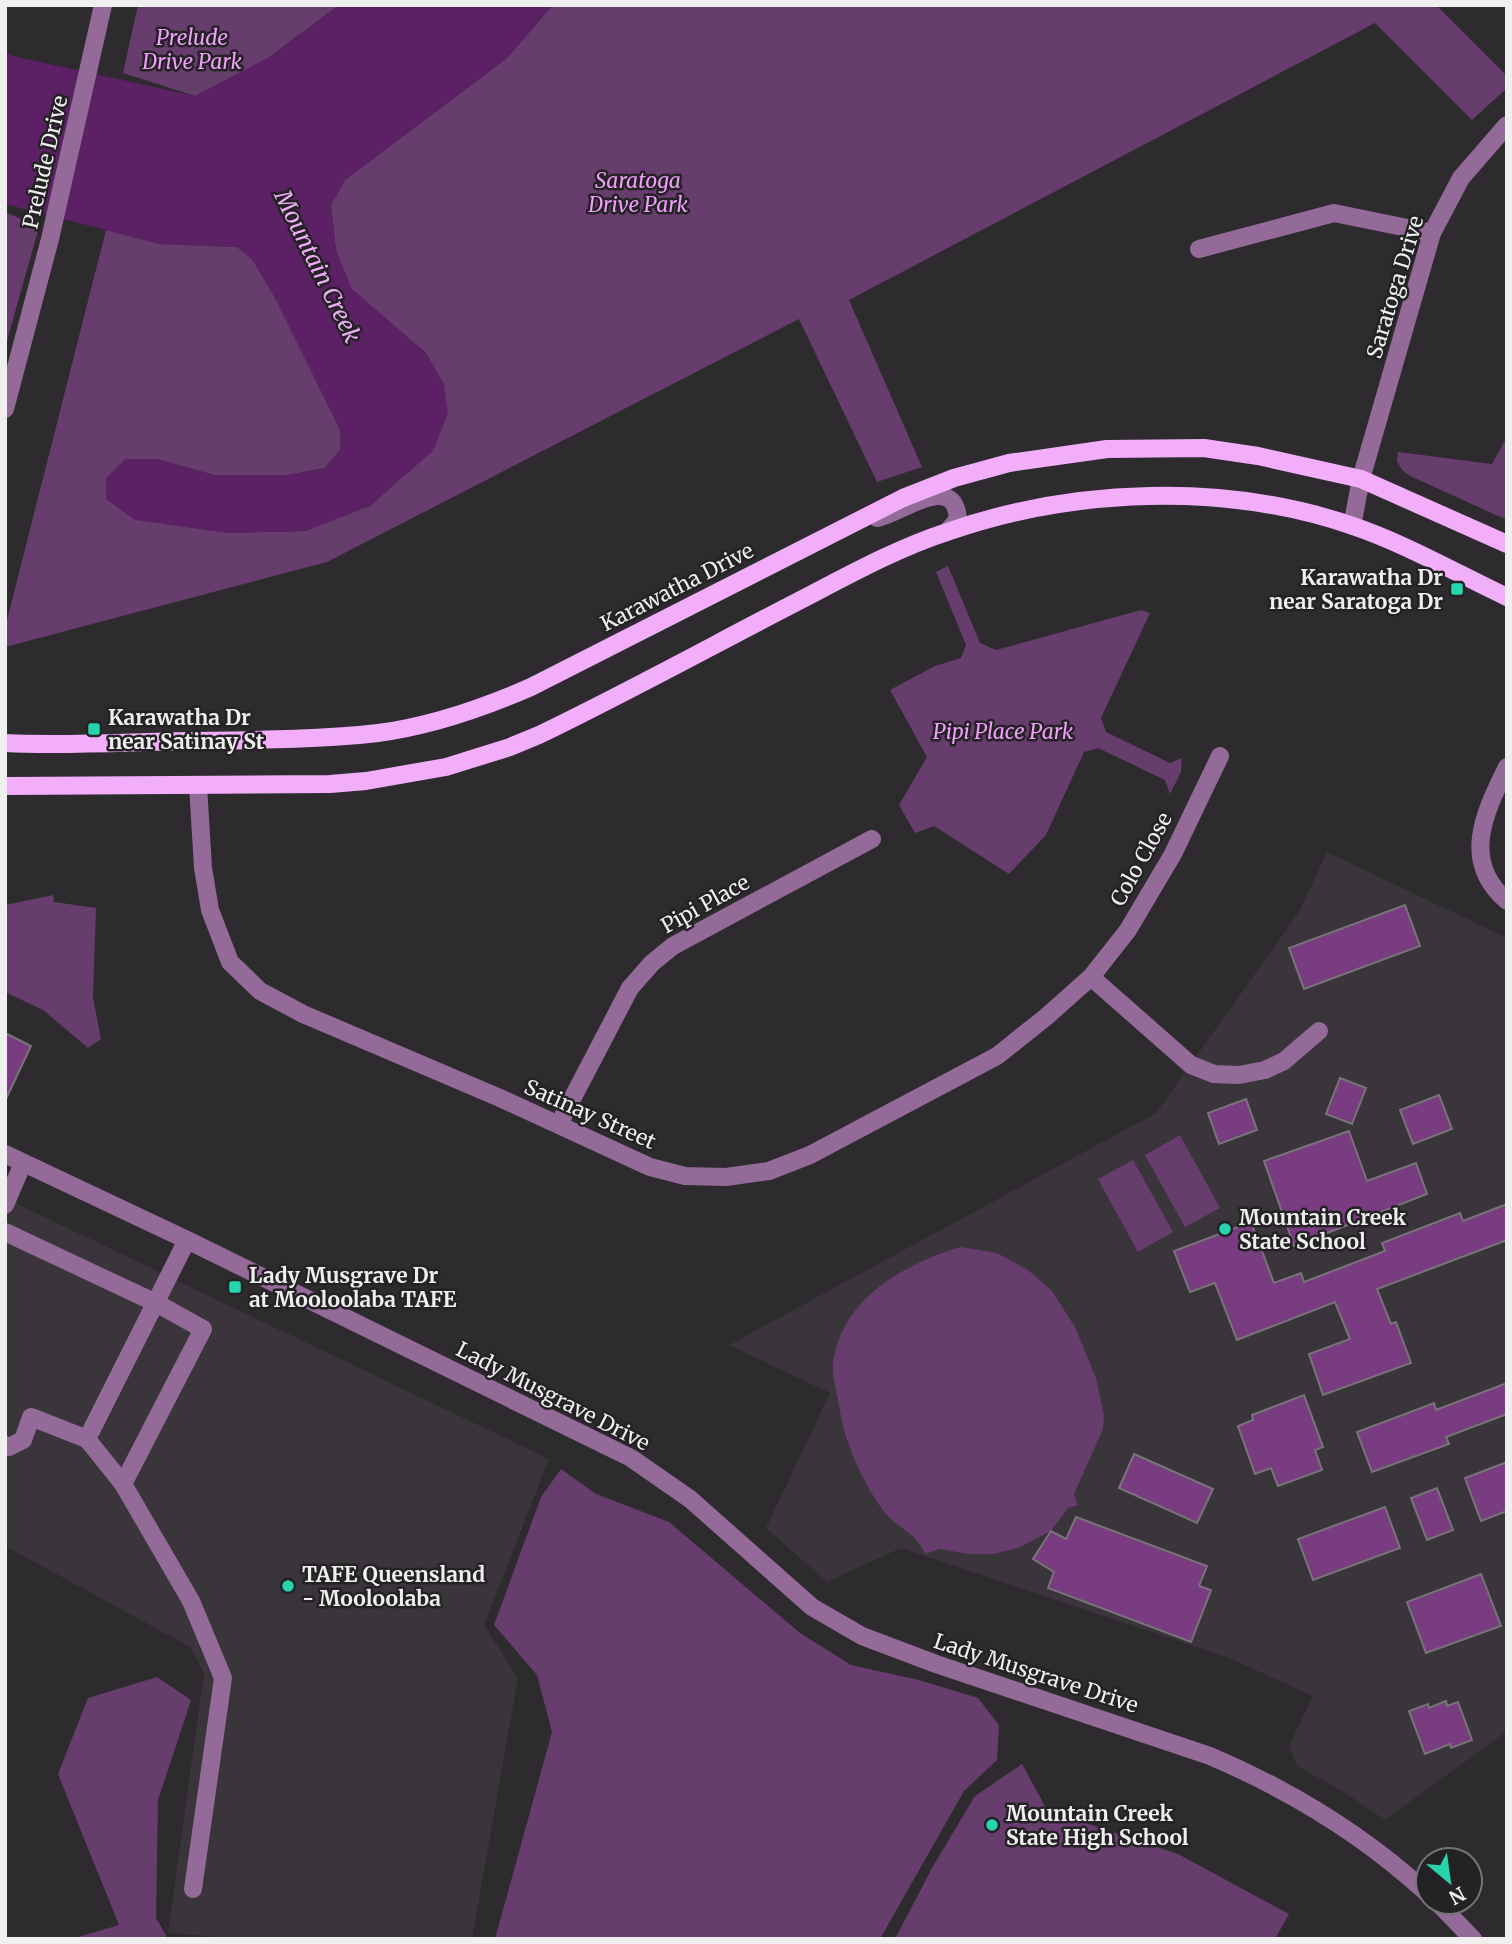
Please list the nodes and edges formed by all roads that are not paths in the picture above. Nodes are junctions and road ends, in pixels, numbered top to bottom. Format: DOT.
graph roads {
  1 [pos="103,5"];
  2 [pos="1507,125"];
  3 [pos="1432,233"];
  4 [pos="1199,249"];
  5 [pos="5,409"];
  6 [pos="1361,479"];
  7 [pos="853,522"];
  8 [pos="1352,526"];
  9 [pos="947,532"];
  10 [pos="1507,544"];
  11 [pos="1507,597"];
  12 [pos="5,743"];
  13 [pos="1220,757"];
  14 [pos="1507,767"];
  15 [pos="198,785"];
  16 [pos="5,786"];
  17 [pos="872,839"];
  18 [pos="1507,901"];
  19 [pos="1091,977"];
  20 [pos="1319,1031"];
  21 [pos="559,1124"];
  22 [pos="5,1154"];
  23 [pos="23,1163"];
  24 [pos="5,1205"];
  25 [pos="5,1232"];
  26 [pos="187,1240"];
  27 [pos="156,1303"];
  28 [pos="87,1439"];
  29 [pos="5,1445"];
  30 [pos="123,1484"];
  31 [pos="1414,1881"];
  32 [pos="193,1889"];
  33 [pos="1451,1916"];
  34 [pos="1473,1939"];
  1 -- 5 [label="street, Prelude Drive"];
  2 -- 3 [label="street, Saratoga Drive"];
  3 -- 4 [label="street"];
  3 -- 6 [label="street, Saratoga Drive"];
  6 -- 7 [label="main road, Karawatha Drive"];
  6 -- 8 [label="street"];
  6 -- 10 [label="main road, Karawatha Drive"];
  7 -- 9 [label="street"];
  7 -- 12 [label="main road, Karawatha Drive"];
  8 -- 9 [label="main road"];
  8 -- 11 [label="main road"];
  9 -- 15 [label="main road"];
  13 -- 19 [label="street, Colo Close"];
  14 -- 18 [label="street"];
  15 -- 16 [label="main road"];
  15 -- 21 [label="street, Satinay Street"];
  17 -- 21 [label="street, Pipi Place"];
  19 -- 20 [label="street"];
  19 -- 21 [label="street, Satinay Street"];
  22 -- 23 [label="street, Lady Musgrave Drive"];
  23 -- 24 [label="street"];
  23 -- 26 [label="street, Lady Musgrave Drive"];
  25 -- 27 [label="street"];
  26 -- 27 [label="street"];
  26 -- 31 [label="street, Lady Musgrave Drive"];
  27 -- 28 [label="street"];
  27 -- 30 [label="street"];
  28 -- 29 [label="street"];
  28 -- 30 [label="street"];
  30 -- 32 [label="street"];
  33 -- 34 [label="street"];
}
